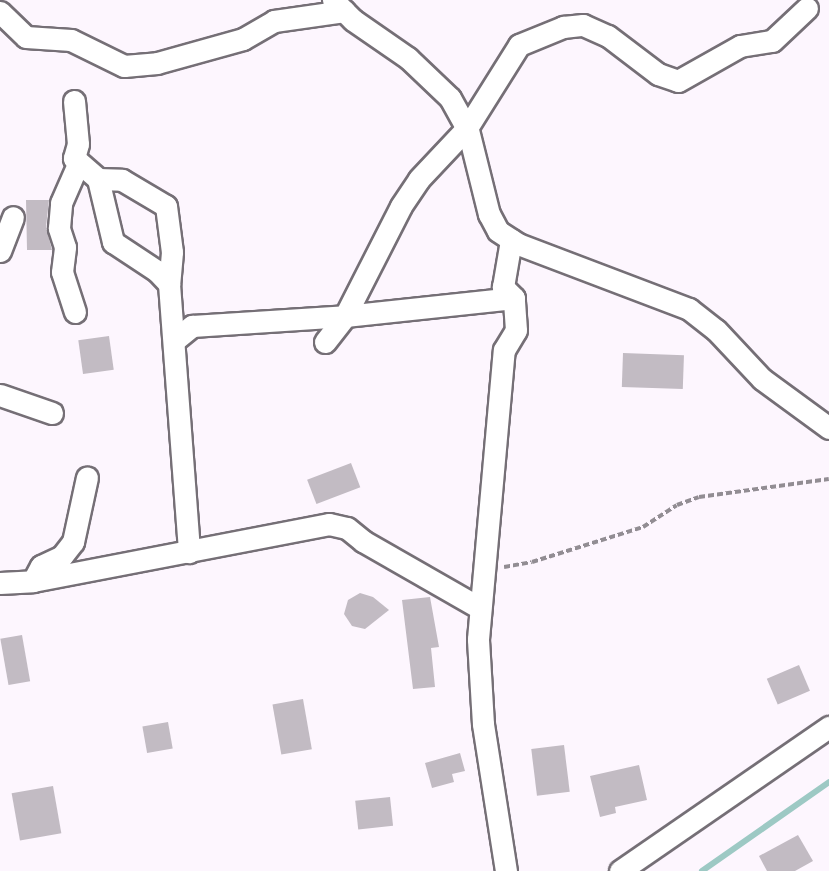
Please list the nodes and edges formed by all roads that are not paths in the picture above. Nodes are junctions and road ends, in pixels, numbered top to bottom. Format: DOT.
graph roads {
  1 [pos="338,6"];
  2 [pos="807,8"];
  3 [pos="0,12"];
  4 [pos="74,101"];
  5 [pos="467,128"];
  6 [pos="78,164"];
  7 [pos="98,179"];
  8 [pos="13,217"];
  9 [pos="512,240"];
  10 [pos="0,251"];
  11 [pos="169,284"];
  12 [pos="514,298"];
  13 [pos="75,312"];
  14 [pos="345,316"];
  15 [pos="176,339"];
  16 [pos="325,342"];
  17 [pos="0,395"];
  18 [pos="52,413"];
  19 [pos="829,428"];
  20 [pos="87,477"];
  21 [pos="189,552"];
  22 [pos="33,581"];
  23 [pos="0,583"];
  24 [pos="480,608"];
  25 [pos="829,727"];
  26 [pos="506,871"];
  27 [pos="620,871"];
  1 -- 3 [label="street"];
  1 -- 5 [label="street"];
  2 -- 5 [label="street"];
  4 -- 6 [label="street"];
  5 -- 9 [label="street"];
  5 -- 14 [label="street"];
  6 -- 7 [label="street"];
  6 -- 13 [label="street"];
  7 -- 11 [label="street"];
  7 -- 11 [label="street"];
  8 -- 10 [label="street"];
  9 -- 12 [label="street"];
  9 -- 19 [label="street"];
  11 -- 15 [label="street"];
  12 -- 14 [label="street"];
  12 -- 24 [label="street"];
  14 -- 15 [label="street"];
  14 -- 16 [label="street"];
  15 -- 21 [label="street"];
  17 -- 18 [label="street"];
  20 -- 22 [label="street"];
  21 -- 22 [label="street"];
  21 -- 24 [label="street"];
  22 -- 23 [label="street"];
  24 -- 26 [label="street"];
  25 -- 27 [label="street"];
}
